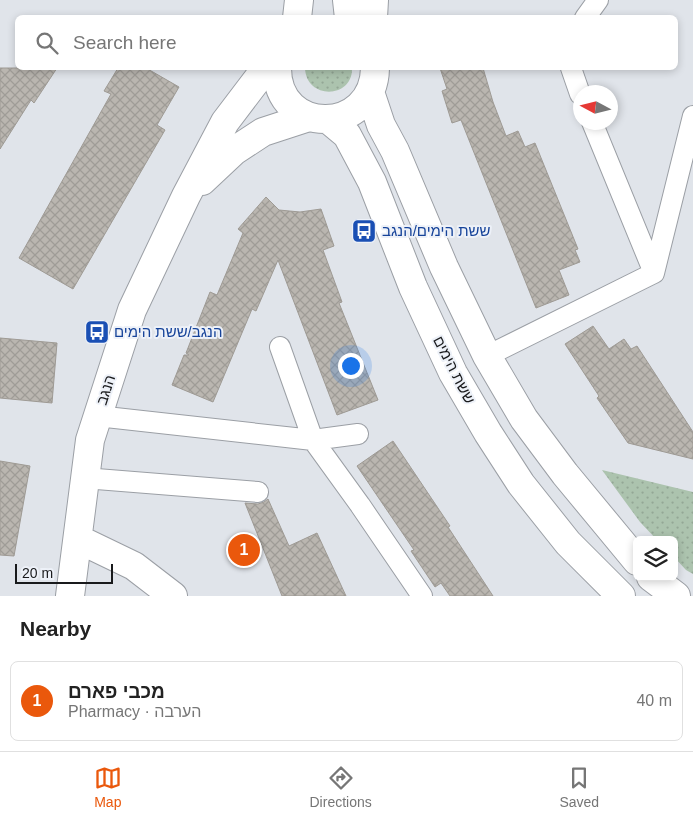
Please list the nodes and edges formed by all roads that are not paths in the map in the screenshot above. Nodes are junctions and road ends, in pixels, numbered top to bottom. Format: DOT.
graph roads {
  1 [pos="299,0"];
  2 [pos="347,0"];
  3 [pos="374,0"];
  4 [pos="598,0"];
  5 [pos="297,15"];
  6 [pos="349,15"];
  7 [pos="373,15"];
  8 [pos="587,15"];
  9 [pos="264,70"];
  10 [pos="277,70"];
  11 [pos="572,70"];
  12 [pos="372,80"];
  13 [pos="577,85"];
  14 [pos="693,116"];
  15 [pos="319,118"];
  16 [pos="595,130"];
  17 [pos="186,196"];
  18 [pos="654,273"];
  19 [pos="280,348"];
  20 [pos="487,356"];
  21 [pos="97,416"];
  22 [pos="358,434"];
  23 [pos="313,440"];
  24 [pos="84,478"];
  25 [pos="258,492"];
  26 [pos="78,539"];
  27 [pos="633,556"];
  28 [pos="656,581"];
  29 [pos="70,596"];
  30 [pos="173,596"];
  31 [pos="422,596"];
  32 [pos="621,596"];
  33 [pos="676,596"];
  1 -- 5 [label="street"];
  2 -- 6 [label="street"];
  3 -- 7 [label="street"];
  4 -- 8 [label="lane"];
  9 -- 17 [label="street, הנגב"];
  10 -- 15 [label="street, ששת הימים"];
  11 -- 13 [label="lane"];
  12 -- 15 [label="street, הנגב"];
  12 -- 20 [label="street"];
  14 -- 18 [label="lane"];
  15 -- 17 [label="street, הנגב"];
  15 -- 32 [label="street, ששת הימים"];
  16 -- 18 [label="lane"];
  17 -- 21 [label="street, הנגב"];
  18 -- 20 [label="lane"];
  19 -- 23 [label="lane"];
  20 -- 27 [label="street"];
  21 -- 23 [label="lane"];
  21 -- 24 [label="street, הנגב"];
  22 -- 23 [label="lane"];
  23 -- 31 [label="lane"];
  24 -- 25 [label="lane"];
  24 -- 26 [label="street, הנגב"];
  26 -- 29 [label="street, הנגב"];
  26 -- 30 [label="street"];
  28 -- 33 [label="street"];
}
